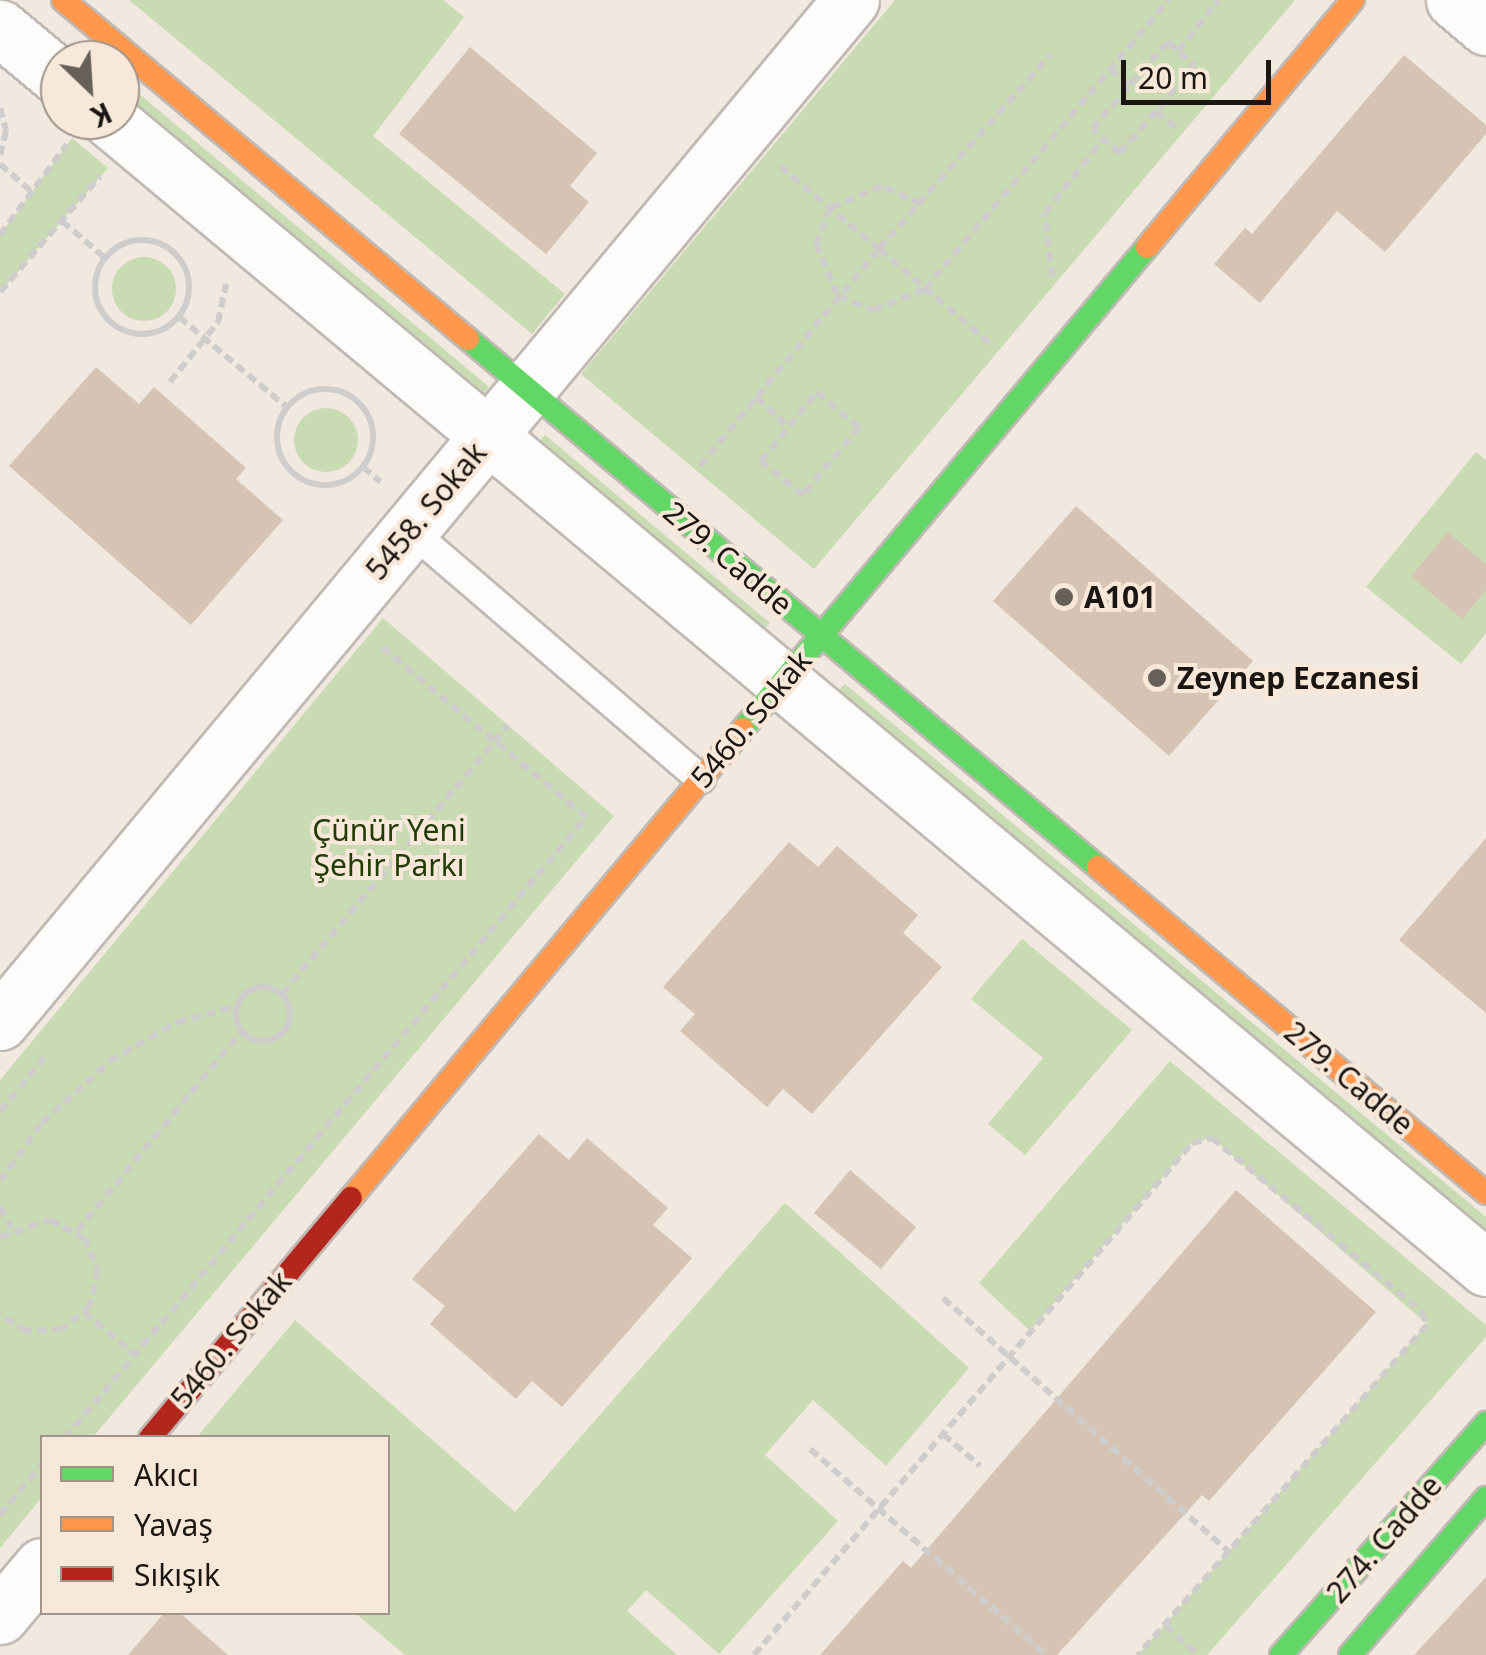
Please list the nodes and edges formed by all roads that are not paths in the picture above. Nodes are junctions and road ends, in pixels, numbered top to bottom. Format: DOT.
graph roads {
  1 [pos="63,0"];
  2 [pos="851,0"];
  3 [pos="1353,0"];
  4 [pos="1454,0"];
  5 [pos="1486,27"];
  6 [pos="0,28"];
  7 [pos="40,61"];
  8 [pos="96,142"];
  9 [pos="527,389"];
  10 [pos="488,436"];
  11 [pos="410,530"];
  12 [pos="820,636"];
  13 [pos="782,682"];
  14 [pos="701,779"];
  15 [pos="0,1022"];
  16 [pos="1486,1193"];
  17 [pos="1486,1268"];
  18 [pos="1486,1423"];
  19 [pos="152,1435"];
  20 [pos="1486,1498"];
  21 [pos="40,1568"];
  22 [pos="0,1616"];
  23 [pos="1281,1655"];
  24 [pos="1350,1655"];
  1 -- 9 [label="street, 279. Cadde"];
  2 -- 9 [label="street, 5458. Sokak"];
  3 -- 12 [label="street, 5460. Sokak"];
  4 -- 5 [label="street"];
  6 -- 7 [label="street"];
  8 -- 10 [label="street, 279. Cadde"];
  9 -- 10 [label="street, 5458. Sokak"];
  9 -- 12 [label="street, 279. Cadde"];
  10 -- 11 [label="street, 5458. Sokak"];
  10 -- 13 [label="street, 279. Cadde"];
  11 -- 14 [label="lane"];
  11 -- 15 [label="street, 5458. Sokak"];
  12 -- 13 [label="street, 5460. Sokak"];
  12 -- 16 [label="street, 279. Cadde"];
  13 -- 14 [label="street, 5460. Sokak"];
  13 -- 17 [label="street, 279. Cadde"];
  14 -- 19 [label="street, 5460. Sokak"];
  18 -- 23 [label="street, 274. Cadde"];
  20 -- 24 [label="street"];
  21 -- 22 [label="street"];
}
